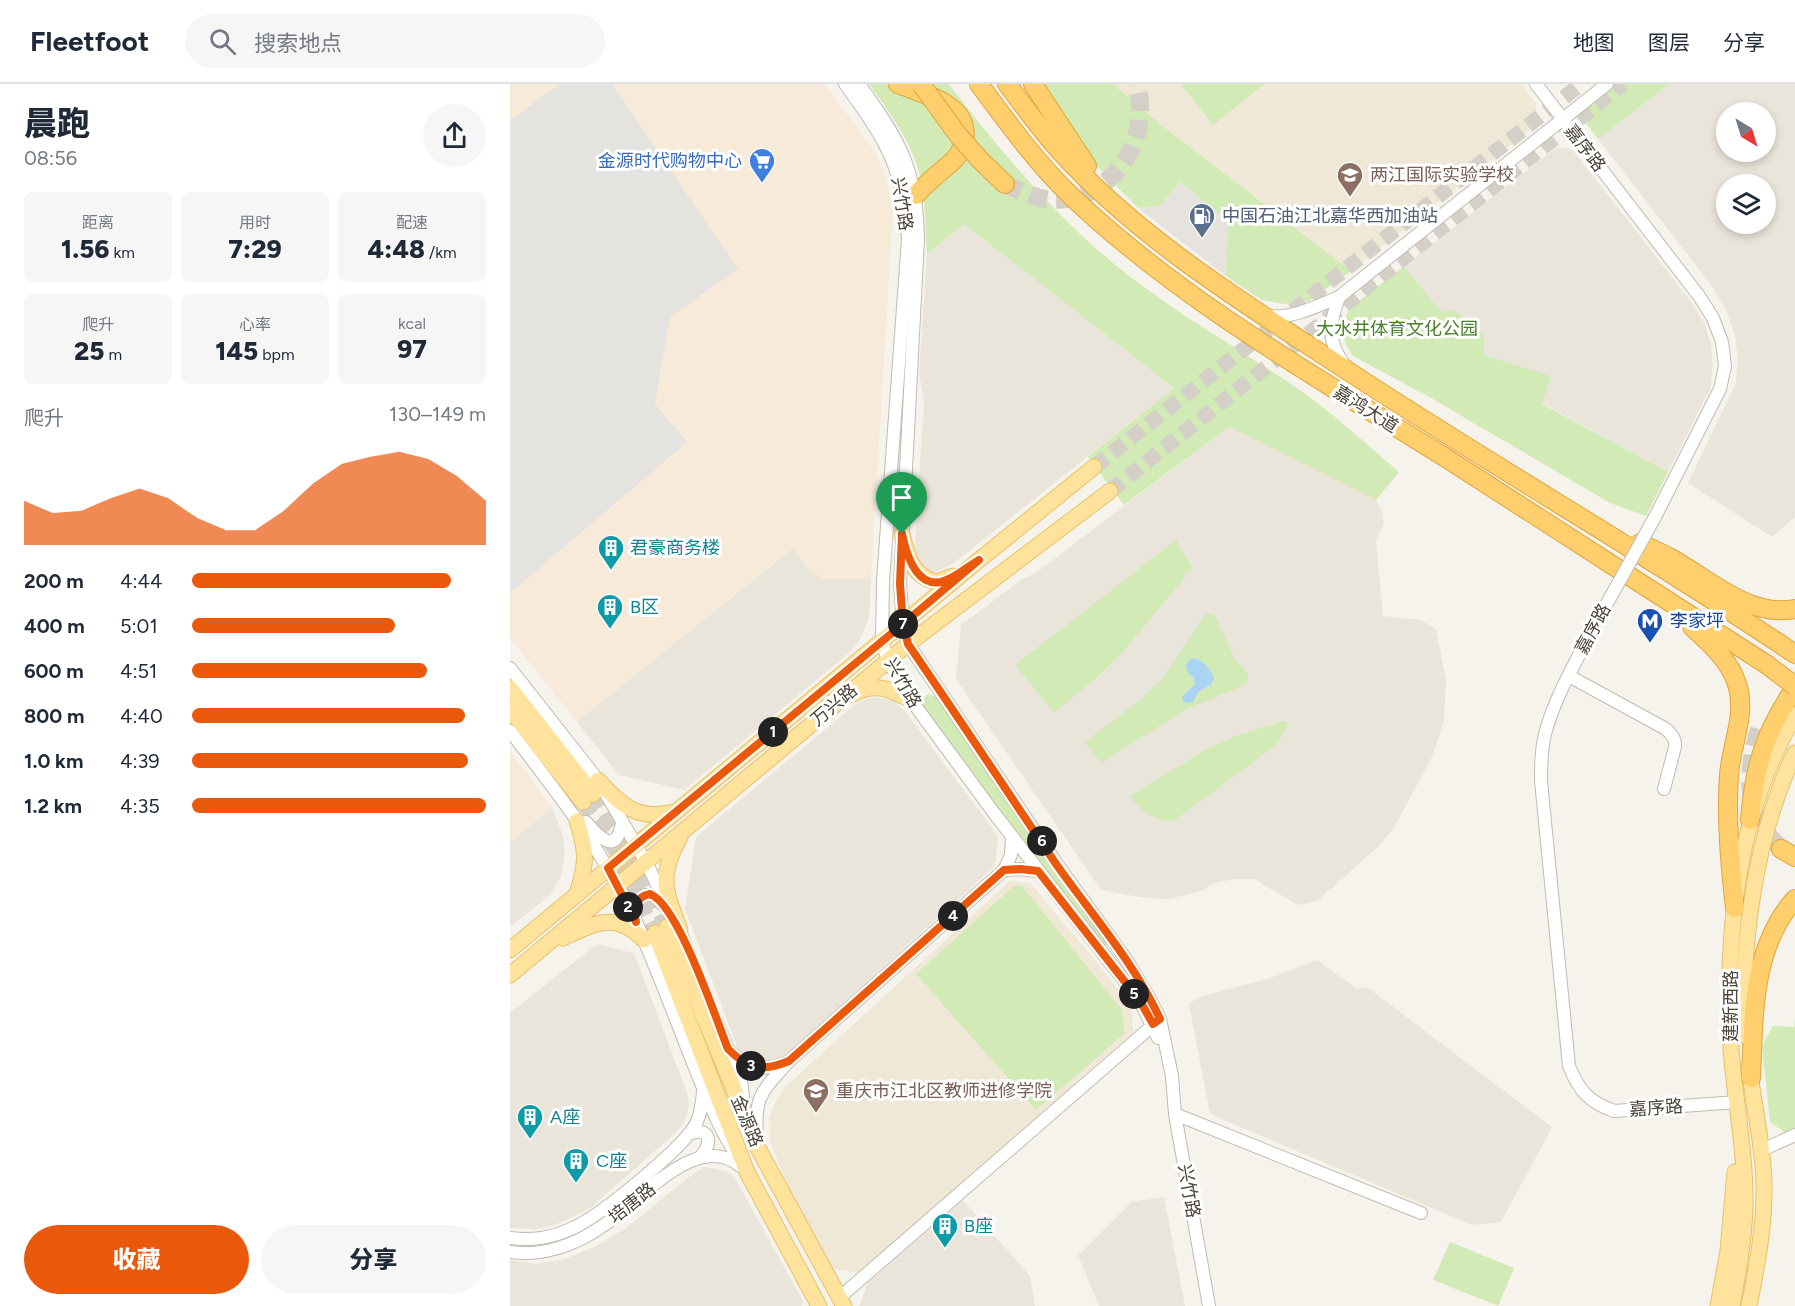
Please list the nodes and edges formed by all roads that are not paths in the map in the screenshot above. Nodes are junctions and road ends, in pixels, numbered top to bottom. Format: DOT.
graph roads {
  1 [pos="845,84"];
  2 [pos="859,84"];
  3 [pos="898,84"];
  4 [pos="909,84"];
  5 [pos="921,84"];
  6 [pos="979,84"];
  7 [pos="1007,84"];
  8 [pos="1033,84"];
  9 [pos="1536,84"];
  10 [pos="1607,84"];
  11 [pos="1562,119"];
  12 [pos="958,135"];
  13 [pos="1005,184"];
  14 [pos="916,195"];
  15 [pos="1111,200"];
  16 [pos="1339,297"];
  17 [pos="1261,315"];
  18 [pos="1351,373"];
  19 [pos="1094,467"];
  20 [pos="1110,491"];
  21 [pos="1582,517"];
  22 [pos="902,534"];
  23 [pos="979,560"];
  24 [pos="1642,586"];
  25 [pos="1795,609"];
  26 [pos="903,624"];
  27 [pos="882,641"];
  28 [pos="908,644"];
  29 [pos="1787,649"];
  30 [pos="888,661"];
  31 [pos="1795,666"];
  32 [pos="510,668"];
  33 [pos="1569,676"];
  34 [pos="1795,685"];
  35 [pos="510,688"];
  36 [pos="910,700"];
  37 [pos="835,704"];
  38 [pos="510,709"];
  39 [pos="1795,715"];
  40 [pos="1759,729"];
  41 [pos="510,731"];
  42 [pos="1795,753"];
  43 [pos="715,780"];
  44 [pos="1665,789"];
  45 [pos="591,792"];
  46 [pos="720,800"];
  47 [pos="567,806"];
  48 [pos="677,811"];
  49 [pos="1750,820"];
  50 [pos="577,821"];
  51 [pos="622,822"];
  52 [pos="683,831"];
  53 [pos="1012,837"];
  54 [pos="636,845"];
  55 [pos="646,862"];
  56 [pos="608,868"];
  57 [pos="1004,870"];
  58 [pos="1038,871"];
  59 [pos="618,886"];
  60 [pos="576,896"];
  61 [pos="1795,899"];
  62 [pos="1735,908"];
  63 [pos="552,916"];
  64 [pos="636,922"];
  65 [pos="566,930"];
  66 [pos="662,933"];
  67 [pos="547,945"];
  68 [pos="510,950"];
  69 [pos="510,975"];
  70 [pos="1156,1022"];
  71 [pos="728,1049"];
  72 [pos="789,1061"];
  73 [pos="1750,1078"];
  74 [pos="703,1088"];
  75 [pos="1737,1102"];
  76 [pos="1175,1114"];
  77 [pos="1738,1118"];
  78 [pos="746,1120"];
  79 [pos="689,1134"];
  80 [pos="1795,1135"];
  81 [pos="758,1148"];
  82 [pos="1762,1150"];
  83 [pos="701,1156"];
  84 [pos="747,1173"];
  85 [pos="1421,1213"];
  86 [pos="510,1238"];
  87 [pos="510,1252"];
  88 [pos="842,1302"];
  89 [pos="819,1306"];
  90 [pos="1209,1306"];
  91 [pos="1718,1306"];
  92 [pos="1732,1306"];
  93 [pos="1749,1306"];
  1 -- 27 [label="street, 兴竹路"];
  2 -- 14 [label="street, 兴竹路"];
  3 -- 14 [label="highway"];
  4 -- 12 [label="highway, bridge"];
  5 -- 12 [label="highway, bridge"];
  6 -- 24 [label="highway, 嘉鸿大道"];
  7 -- 15 [label="highway, 嘉鸿大道"];
  8 -- 15 [label="highway"];
  9 -- 11 [label="street, 嘉序路"];
  10 -- 11 [label="street"];
  11 -- 16 [label="street"];
  11 -- 33 [label="street, 嘉序路, bridge"];
  12 -- 13 [label="highway, bridge"];
  14 -- 22 [label="street, 兴竹路"];
  15 -- 17 [label="highway, 嘉鸿大道"];
  16 -- 17 [label="street"];
  16 -- 18 [label="street"];
  17 -- 18 [label="highway, 嘉鸿大道"];
  18 -- 21 [label="highway, 嘉鸿大道"];
  19 -- 23 [label="main road, 万兴路"];
  20 -- 28 [label="main road, 万兴路"];
  21 -- 25 [label="highway"];
  21 -- 29 [label="highway, 嘉鸿大道"];
  22 -- 23 [label="main road"];
  22 -- 26 [label="street, 兴竹路"];
  23 -- 26 [label="main road, 万兴路"];
  24 -- 34 [label="highway, 嘉鸿大道, bridge"];
  24 -- 62 [label="highway"];
  26 -- 27 [label="main road, 万兴路"];
  26 -- 28 [label="street, 兴竹路"];
  27 -- 30 [label="street, 兴竹路"];
  27 -- 43 [label="main road, 万兴路"];
  28 -- 30 [label="main road, 万兴路"];
  28 -- 70 [label="street, 兴竹路"];
  30 -- 36 [label="street, 兴竹路"];
  30 -- 37 [label="main road, 万兴路"];
  31 -- 40 [label="highway"];
  32 -- 45 [label="street"];
  33 -- 44 [label="street"];
  33 -- 75 [label="street, 嘉序路"];
  34 -- 49 [label="highway"];
  35 -- 45 [label="main road"];
  36 -- 37 [label="main road"];
  36 -- 53 [label="street, 兴竹路"];
  37 -- 46 [label="main road, 万兴路"];
  38 -- 45 [label="main road"];
  39 -- 49 [label="main road, 建新西路"];
  41 -- 47 [label="street"];
  42 -- 73 [label="main road, 建新西路"];
  43 -- 46 [label="main road"];
  43 -- 48 [label="main road, 万兴路"];
  45 -- 48 [label="main road"];
  45 -- 51 [label="street"];
  46 -- 52 [label="main road, 万兴路"];
  47 -- 50 [label="street"];
  47 -- 51 [label="street"];
  48 -- 54 [label="main road, 万兴路"];
  49 -- 62 [label="main road, 建新西路"];
  50 -- 56 [label="street"];
  50 -- 60 [label="main road"];
  51 -- 54 [label="street"];
  52 -- 55 [label="main road, 万兴路"];
  52 -- 66 [label="main road"];
  53 -- 57 [label="street"];
  53 -- 58 [label="street, 兴竹路"];
  54 -- 55 [label="street"];
  54 -- 56 [label="main road, 万兴路"];
  55 -- 59 [label="main road, 万兴路"];
  55 -- 66 [label="street"];
  56 -- 59 [label="street"];
  56 -- 60 [label="main road, 万兴路"];
  57 -- 58 [label="street"];
  57 -- 72 [label="street"];
  58 -- 70 [label="street, 兴竹路"];
  59 -- 64 [label="street"];
  59 -- 65 [label="main road, 万兴路"];
  60 -- 63 [label="main road, 万兴路"];
  61 -- 73 [label="highway"];
  62 -- 75 [label="main road, 建新西路"];
  63 -- 65 [label="main road"];
  63 -- 68 [label="main road, 万兴路"];
  64 -- 66 [label="street"];
  64 -- 66 [label="street"];
  65 -- 67 [label="main road, 万兴路"];
  66 -- 67 [label="main road"];
  66 -- 71 [label="street"];
  66 -- 74 [label="street"];
  66 -- 78 [label="main road, 金源路"];
  66 -- 84 [label="main road, 金源路"];
  67 -- 69 [label="main road, 万兴路"];
  70 -- 76 [label="street, 兴竹路"];
  70 -- 88 [label="street"];
  71 -- 72 [label="street"];
  71 -- 78 [label="street"];
  72 -- 81 [label="street"];
  73 -- 82 [label="main road, 建新西路"];
  74 -- 79 [label="street, 培唐路"];
  74 -- 84 [label="street"];
  75 -- 77 [label="main road, 建新西路"];
  76 -- 85 [label="street"];
  76 -- 90 [label="street, 兴竹路"];
  77 -- 91 [label="main road"];
  77 -- 92 [label="main road, 建新西路"];
  78 -- 81 [label="main road, 金源路"];
  79 -- 83 [label="street"];
  79 -- 86 [label="street, 培唐路"];
  80 -- 82 [label="street"];
  81 -- 88 [label="main road, 金源路"];
  82 -- 93 [label="main road, 建新西路"];
  83 -- 84 [label="street"];
  83 -- 87 [label="street, 培唐路"];
  84 -- 89 [label="main road, 金源路"];
}
